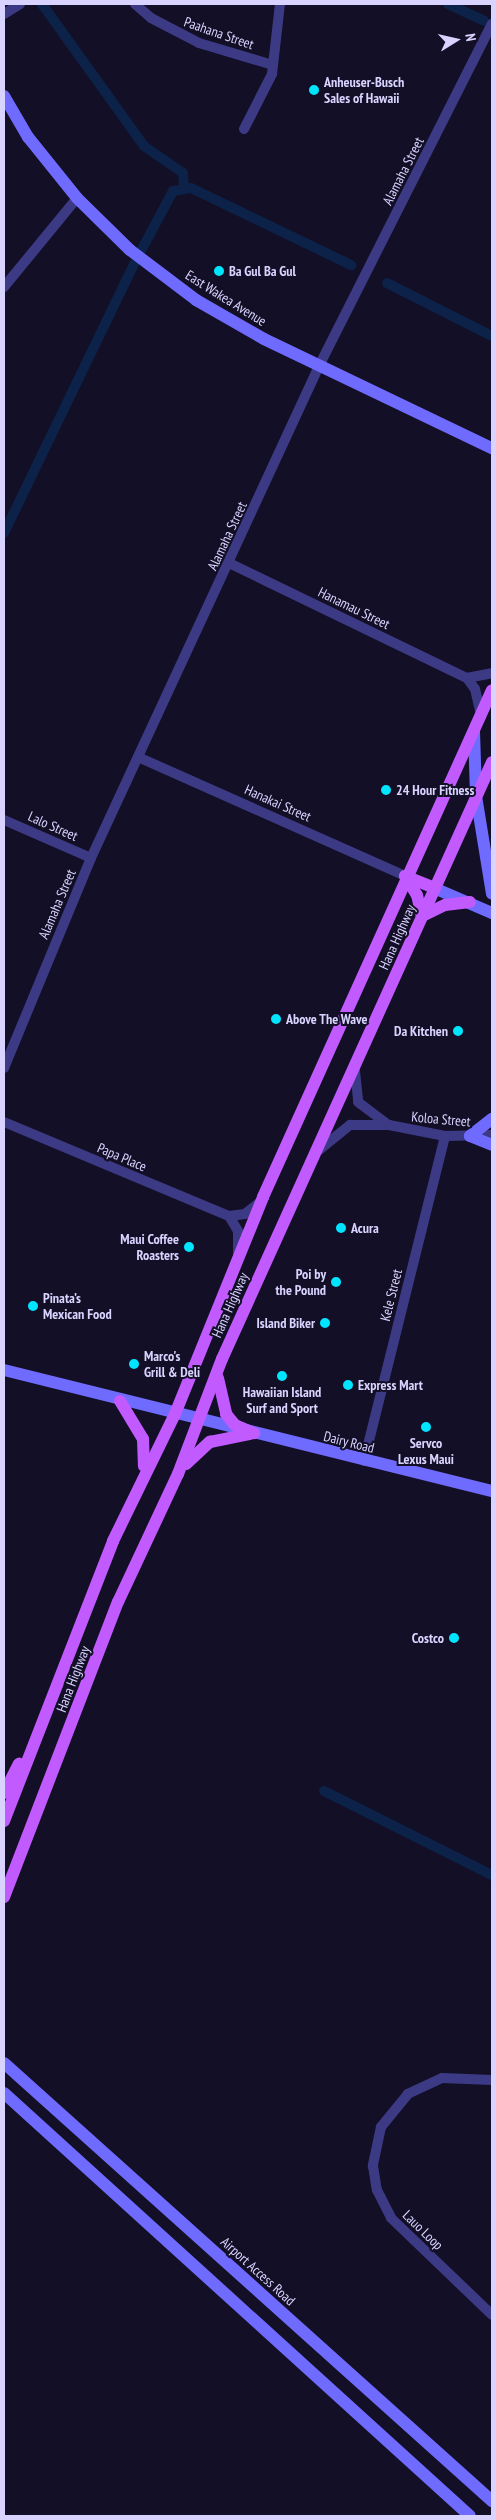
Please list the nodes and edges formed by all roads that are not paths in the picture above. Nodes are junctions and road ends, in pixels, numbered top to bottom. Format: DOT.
graph roads {
  1 [pos="20,4"];
  2 [pos="135,4"];
  3 [pos="280,4"];
  4 [pos="4,14"];
  5 [pos="492,24"];
  6 [pos="274,65"];
  7 [pos="4,96"];
  8 [pos="244,129"];
  9 [pos="78,198"];
  10 [pos="4,287"];
  11 [pos="320,364"];
  12 [pos="492,448"];
  13 [pos="229,563"];
  14 [pos="492,674"];
  15 [pos="467,678"];
  16 [pos="492,690"];
  17 [pos="481,716"];
  18 [pos="474,732"];
  19 [pos="138,757"];
  20 [pos="492,762"];
  21 [pos="476,796"];
  22 [pos="4,820"];
  23 [pos="91,858"];
  24 [pos="405,876"];
  25 [pos="434,888"];
  26 [pos="492,894"];
  27 [pos="470,902"];
  28 [pos="492,913"];
  29 [pos="422,916"];
  30 [pos="355,1067"];
  31 [pos="4,1068"];
  32 [pos="492,1119"];
  33 [pos="4,1122"];
  34 [pos="389,1126"];
  35 [pos="445,1136"];
  36 [pos="470,1136"];
  37 [pos="492,1136"];
  38 [pos="492,1145"];
  39 [pos="315,1156"];
  40 [pos="263,1197"];
  41 [pos="229,1216"];
  42 [pos="238,1253"];
  43 [pos="222,1359"];
  44 [pos="4,1370"];
  45 [pos="120,1401"];
  46 [pos="175,1414"];
  47 [pos="199,1420"];
  48 [pos="254,1434"];
  49 [pos="364,1461"];
  50 [pos="178,1474"];
  51 [pos="139,1483"];
  52 [pos="492,1491"];
  53 [pos="44,1720"];
  54 [pos="4,1794"];
  55 [pos="4,1820"];
  56 [pos="4,1896"];
  57 [pos="4,2063"];
  58 [pos="492,2080"];
  59 [pos="4,2093"];
  60 [pos="492,2315"];
  61 [pos="492,2501"];
  62 [pos="470,2516"];
  1 -- 4 [label="street"];
  2 -- 6 [label="street, Paahana Street"];
  3 -- 6 [label="street"];
  5 -- 11 [label="street, Alamaha Street"];
  6 -- 8 [label="street"];
  7 -- 9 [label="main road, East Wakea Avenue"];
  9 -- 10 [label="street"];
  9 -- 11 [label="main road, East Wakea Avenue"];
  11 -- 12 [label="main road, East Wakea Avenue"];
  11 -- 13 [label="street, Alamaha Street"];
  13 -- 15 [label="street, Hanamau Street"];
  13 -- 19 [label="street, Alamaha Street"];
  14 -- 15 [label="street"];
  15 -- 17 [label="street"];
  16 -- 17 [label="main road, Hana Highway"];
  17 -- 18 [label="main road, Hana Highway"];
  18 -- 21 [label="main road"];
  18 -- 24 [label="main road, Hana Highway"];
  19 -- 23 [label="street, Alamaha Street"];
  19 -- 24 [label="street, Hanakai Street"];
  20 -- 21 [label="main road, Hana Highway"];
  21 -- 25 [label="main road, Hana Highway"];
  21 -- 26 [label="main road"];
  22 -- 23 [label="street, Lalo Street"];
  23 -- 31 [label="street, Alamaha Street"];
  24 -- 25 [label="main road"];
  24 -- 29 [label="main road"];
  24 -- 40 [label="main road, Hana Highway"];
  25 -- 27 [label="main road"];
  25 -- 29 [label="main road, Hana Highway"];
  27 -- 28 [label="main road"];
  27 -- 29 [label="main road"];
  29 -- 30 [label="main road, Hana Highway"];
  30 -- 34 [label="street, Koloa Street"];
  30 -- 39 [label="main road, Hana Highway"];
  32 -- 36 [label="main road"];
  33 -- 41 [label="street, Papa Place"];
  34 -- 35 [label="street, Koloa Street"];
  34 -- 39 [label="street, Koloa Street"];
  35 -- 36 [label="street, Koloa Street"];
  35 -- 49 [label="street, Kele Street"];
  36 -- 37 [label="street, Koloa Street"];
  36 -- 38 [label="main road"];
  39 -- 43 [label="main road, Hana Highway"];
  40 -- 41 [label="street"];
  40 -- 42 [label="main road, Hana Highway"];
  41 -- 42 [label="street"];
  42 -- 46 [label="main road, Hana Highway"];
  43 -- 47 [label="main road, Hana Highway"];
  43 -- 48 [label="main road"];
  44 -- 45 [label="main road"];
  45 -- 46 [label="main road"];
  45 -- 51 [label="main road"];
  46 -- 47 [label="main road, Dairy Road"];
  46 -- 51 [label="main road, Hana Highway"];
  47 -- 48 [label="main road, Dairy Road"];
  47 -- 50 [label="main road, Hana Highway"];
  48 -- 49 [label="main road, Dairy Road"];
  48 -- 50 [label="main road"];
  49 -- 52 [label="main road, Dairy Road"];
  50 -- 56 [label="main road, Hana Highway"];
  51 -- 53 [label="main road, Hana Highway"];
  53 -- 54 [label="main road"];
  53 -- 55 [label="main road, Hana Highway"];
  57 -- 61 [label="main road, Airport Access Road"];
  58 -- 60 [label="street, Lauo Loop"];
  59 -- 62 [label="main road"];
}
